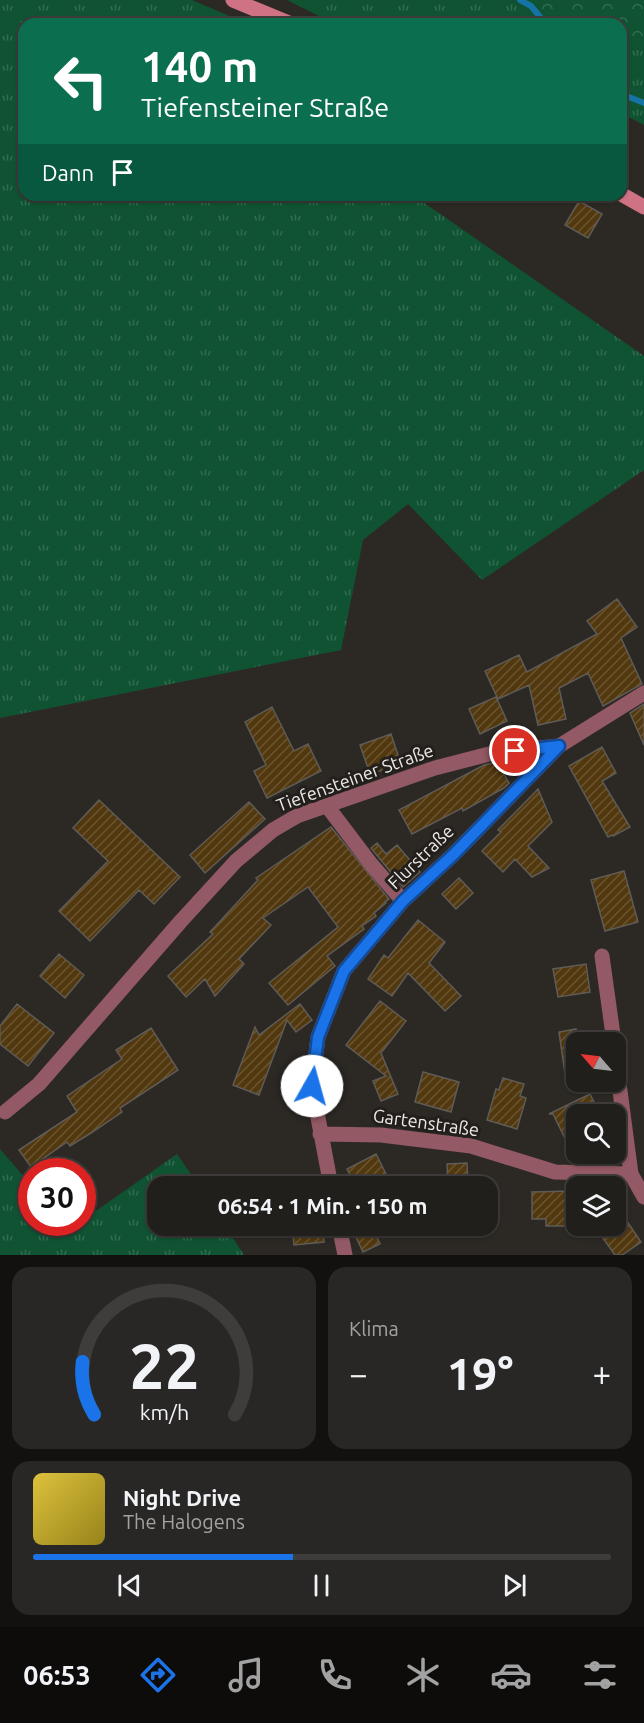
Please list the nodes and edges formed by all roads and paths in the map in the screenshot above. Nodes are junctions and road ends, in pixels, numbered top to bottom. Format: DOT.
graph roads {
  1 [pos="233,0"];
  2 [pos="276,18"];
  3 [pos="627,197"];
  4 [pos="644,207"];
  5 [pos="644,693"];
  6 [pos="559,746"];
  7 [pos="327,806"];
  8 [pos="403,901"];
  9 [pos="602,956"];
  10 [pos="613,1032"];
  11 [pos="620,1092"];
  12 [pos="6,1112"];
  13 [pos="320,1134"];
  14 [pos="631,1174"];
  15 [pos="329,1176"];
  16 [pos="644,1197"];
  17 [pos="341,1236"];
  18 [pos="345,1255"];
  1 -- 2 [label="main road"];
  3 -- 4 [label="main road"];
  5 -- 6 [label="street, Tiefensteiner Straße"];
  6 -- 7 [label="street, Tiefensteiner Straße"];
  6 -- 8 [label="street, Flurstraße"];
  7 -- 8 [label="street"];
  7 -- 12 [label="street, Tiefensteiner Straße"];
  8 -- 13 [label="street, Flurstraße"];
  9 -- 10 [label="street"];
  11 -- 14 [label="street"];
  13 -- 14 [label="street, Gartenstraße"];
  13 -- 15 [label="street, Flurstraße"];
  14 -- 16 [label="street"];
  17 -- 18 [label="street"];
}
